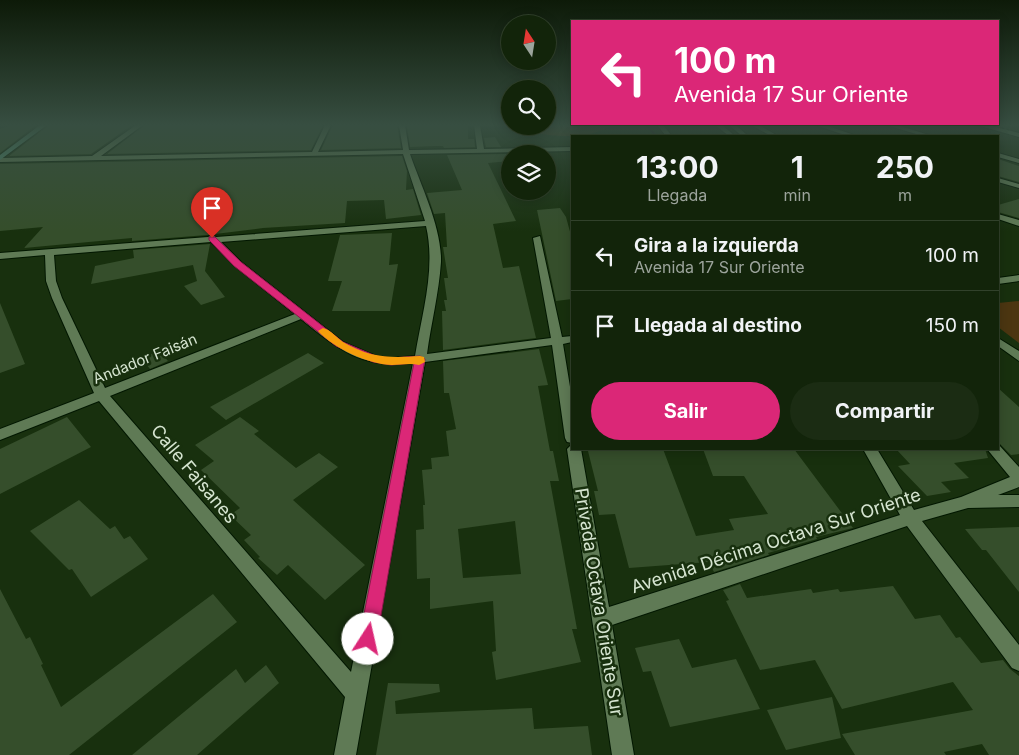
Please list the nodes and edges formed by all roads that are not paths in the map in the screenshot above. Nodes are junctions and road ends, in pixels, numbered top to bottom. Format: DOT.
graph roads {
  1 [pos="409,160"];
  2 [pos="1019,178"];
  3 [pos="999,179"];
  4 [pos="999,179"];
  5 [pos="1019,186"];
  6 [pos="999,216"];
  7 [pos="430,223"];
  8 [pos="1019,223"];
  9 [pos="212,238"];
  10 [pos="537,238"];
  11 [pos="49,252"];
  12 [pos="0,256"];
  13 [pos="1019,278"];
  14 [pos="999,281"];
  15 [pos="302,315"];
  16 [pos="571,338"];
  17 [pos="557,341"];
  18 [pos="999,341"];
  19 [pos="1019,357"];
  20 [pos="420,359"];
  21 [pos="101,394"];
  22 [pos="571,432"];
  23 [pos="0,435"];
  24 [pos="574,450"];
  25 [pos="871,450"];
  26 [pos="995,450"];
  27 [pos="1019,478"];
  28 [pos="1019,501"];
  29 [pos="964,503"];
  30 [pos="910,518"];
  31 [pos="601,619"];
  32 [pos="1019,661"];
  33 [pos="357,695"];
  34 [pos="344,755"];
  35 [pos="623,755"];
  1 -- 7 [label="street"];
  2 -- 3 [label="street"];
  4 -- 5 [label="street"];
  6 -- 8 [label="street"];
  7 -- 9 [label="street"];
  7 -- 20 [label="street"];
  9 -- 11 [label="street"];
  9 -- 15 [label="street"];
  10 -- 17 [label="street"];
  11 -- 12 [label="street"];
  11 -- 21 [label="street, Calle Faisanes"];
  13 -- 14 [label="street"];
  15 -- 20 [label="street"];
  15 -- 21 [label="street, Andador Faisán"];
  16 -- 17 [label="street"];
  17 -- 20 [label="street"];
  17 -- 22 [label="street"];
  18 -- 19 [label="street"];
  20 -- 33 [label="street"];
  21 -- 23 [label="street, Andador Faisán"];
  21 -- 33 [label="street, Calle Faisanes"];
  24 -- 31 [label="street, Privada Octava Oriente Sur"];
  25 -- 30 [label="street"];
  26 -- 27 [label="street"];
  27 -- 29 [label="street, Avenida Décima Octava Sur Oriente"];
  28 -- 29 [label="street, Avenida Décima Octava Sur Oriente"];
  29 -- 30 [label="street, Avenida Décima Octava Sur Oriente"];
  30 -- 31 [label="street, Avenida Décima Octava Sur Oriente"];
  30 -- 32 [label="street"];
  31 -- 35 [label="street, Privada Octava Oriente Sur"];
  33 -- 34 [label="street"];
}
